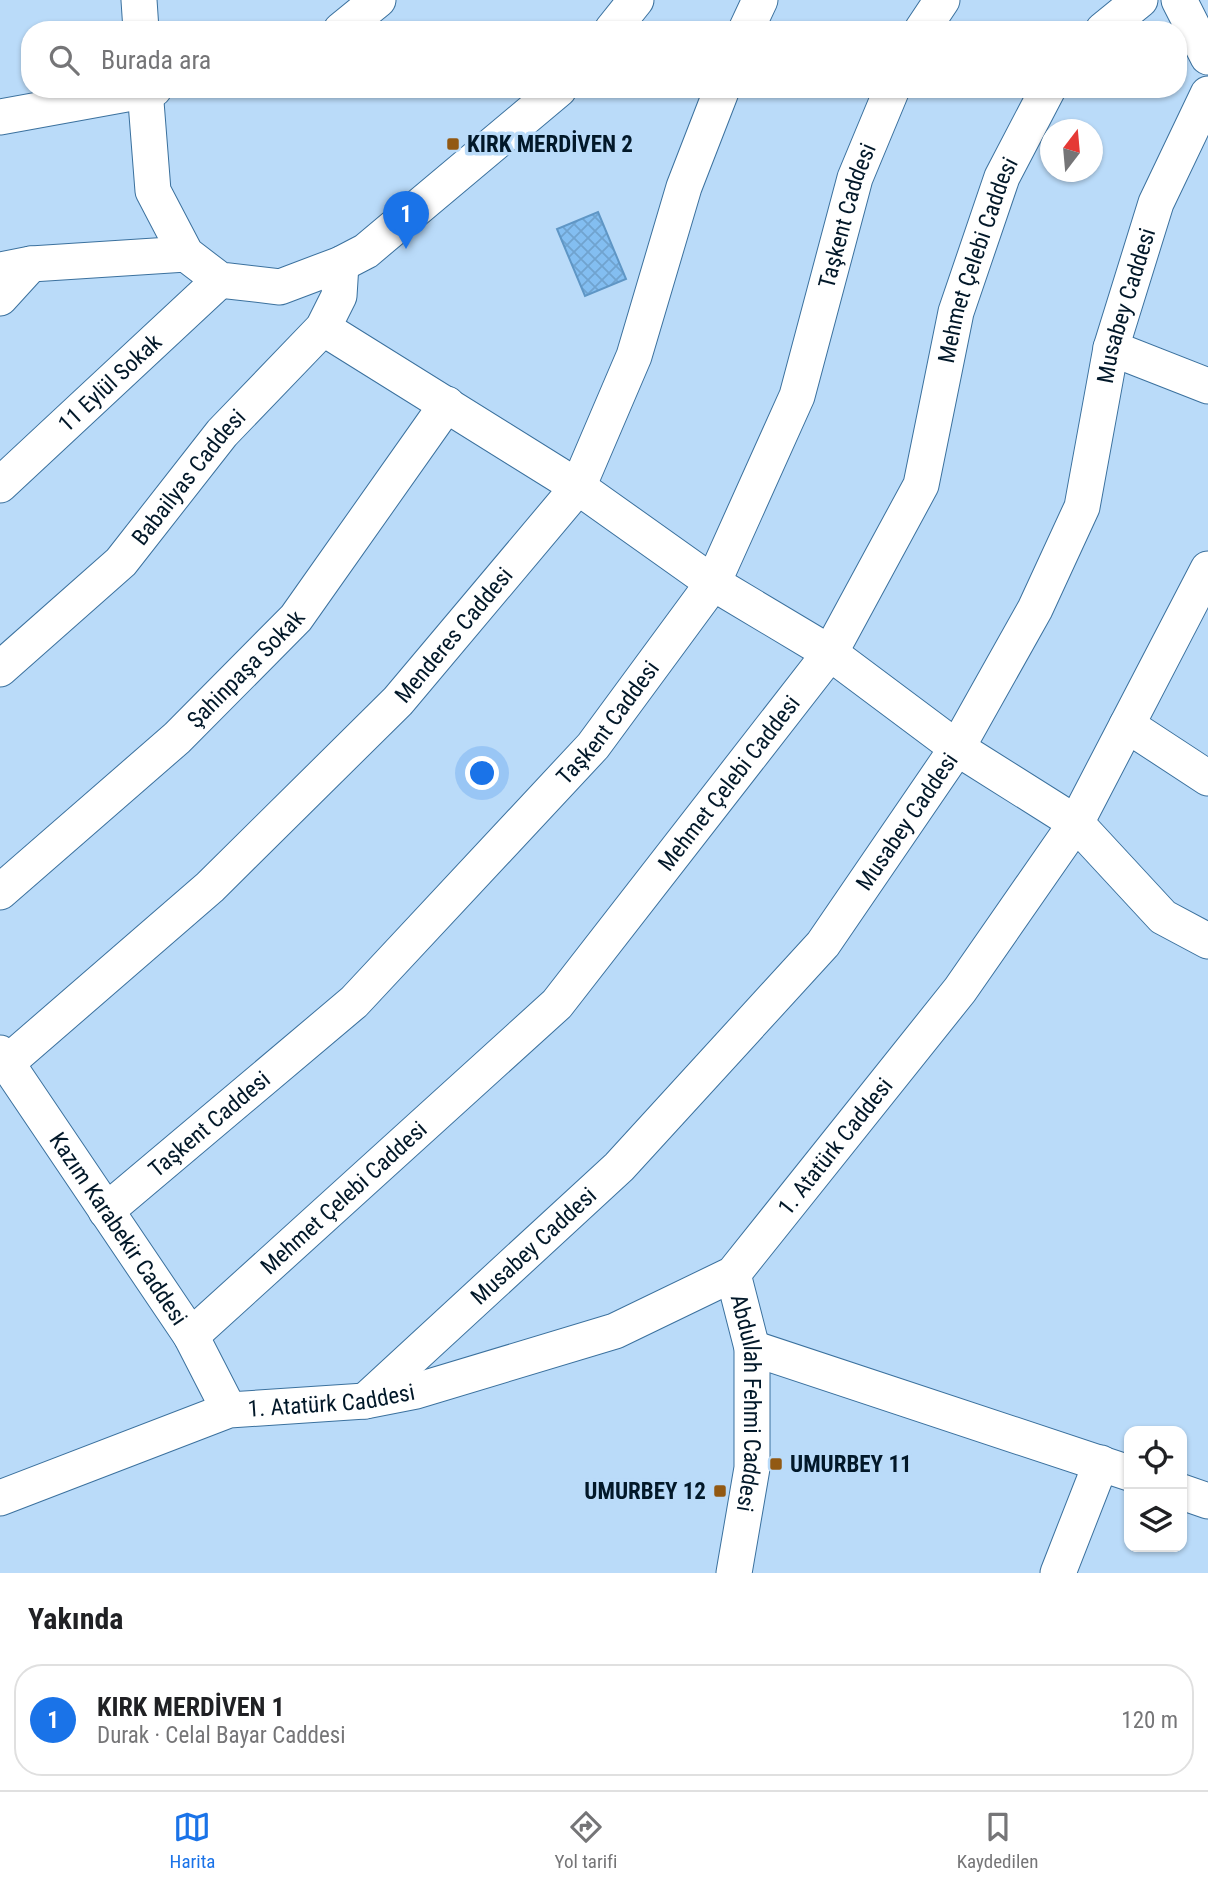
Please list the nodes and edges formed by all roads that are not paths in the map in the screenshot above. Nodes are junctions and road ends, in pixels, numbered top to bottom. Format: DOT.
graph roads {
  1 [pos="139,0"];
  2 [pos="378,0"];
  3 [pos="636,0"];
  4 [pos="760,0"];
  5 [pos="942,0"];
  6 [pos="1140,0"];
  7 [pos="1179,0"];
  8 [pos="140,21"];
  9 [pos="352,21"];
  10 [pos="619,21"];
  11 [pos="750,21"];
  12 [pos="928,21"];
  13 [pos="1114,21"];
  14 [pos="1208,57"];
  15 [pos="1208,94"];
  16 [pos="104,98"];
  17 [pos="148,98"];
  18 [pos="548,98"];
  19 [pos="719,98"];
  20 [pos="888,98"];
  21 [pos="1043,98"];
  22 [pos="0,117"];
  23 [pos="186,254"];
  24 [pos="341,264"];
  25 [pos="16,267"];
  26 [pos="220,280"];
  27 [pos="0,298"];
  28 [pos="323,328"];
  29 [pos="1111,348"];
  30 [pos="1208,386"];
  31 [pos="447,404"];
  32 [pos="0,485"];
  33 [pos="578,487"];
  34 [pos="1208,569"];
  35 [pos="713,583"];
  36 [pos="830,653"];
  37 [pos="0,669"];
  38 [pos="1127,725"];
  39 [pos="957,748"];
  40 [pos="1208,778"];
  41 [pos="1076,823"];
  42 [pos="0,892"];
  43 [pos="1208,941"];
  44 [pos="4,1058"];
  45 [pos="106,1211"];
  46 [pos="733,1274"];
  47 [pos="191,1336"];
  48 [pos="752,1348"];
  49 [pos="365,1401"];
  50 [pos="229,1410"];
  51 [pos="1115,1468"];
  52 [pos="1187,1494"];
  53 [pos="0,1498"];
  54 [pos="1208,1501"];
  55 [pos="734,1573"];
  56 [pos="1058,1573"];
  1 -- 8 [label="street"];
  2 -- 9 [label="street"];
  3 -- 10 [label="street"];
  4 -- 11 [label="street"];
  5 -- 12 [label="street"];
  6 -- 13 [label="street"];
  7 -- 14 [label="street"];
  15 -- 29 [label="street, Musabey Caddesi"];
  16 -- 22 [label="street"];
  17 -- 23 [label="street"];
  18 -- 24 [label="street"];
  19 -- 33 [label="street, Menderes Caddesi"];
  20 -- 35 [label="street, Taşkent Caddesi"];
  21 -- 36 [label="street, Mehmet Çelebi Caddesi"];
  23 -- 25 [label="street"];
  23 -- 26 [label="street"];
  24 -- 26 [label="street"];
  24 -- 28 [label="street, Babailyas Caddesi"];
  25 -- 27 [label="street"];
  26 -- 32 [label="street, 11 Eylül Sokak"];
  28 -- 31 [label="street"];
  28 -- 37 [label="street, Babailyas Caddesi"];
  29 -- 30 [label="street"];
  29 -- 39 [label="street, Musabey Caddesi"];
  31 -- 33 [label="street"];
  31 -- 42 [label="street, Şahinpaşa Sokak"];
  33 -- 35 [label="street"];
  33 -- 44 [label="street, Menderes Caddesi"];
  34 -- 38 [label="street, 1. Atatürk Caddesi"];
  35 -- 36 [label="street"];
  35 -- 45 [label="street, Taşkent Caddesi"];
  36 -- 39 [label="street"];
  36 -- 47 [label="street, Mehmet Çelebi Caddesi"];
  38 -- 40 [label="street"];
  38 -- 41 [label="street, 1. Atatürk Caddesi"];
  39 -- 41 [label="street"];
  39 -- 49 [label="street, Musabey Caddesi"];
  41 -- 43 [label="street"];
  41 -- 46 [label="street, 1. Atatürk Caddesi"];
  44 -- 45 [label="street, Kazım Karabekir Caddesi"];
  45 -- 47 [label="street, Kazım Karabekir Caddesi"];
  46 -- 48 [label="street, Abdullah Fehmi Caddesi"];
  46 -- 49 [label="street, 1. Atatürk Caddesi"];
  47 -- 50 [label="street, Kazım Karabekir Caddesi"];
  48 -- 51 [label="street"];
  48 -- 55 [label="street, Abdullah Fehmi Caddesi"];
  49 -- 50 [label="street, 1. Atatürk Caddesi"];
  50 -- 53 [label="street, 1. Atatürk Caddesi"];
  51 -- 56 [label="street"];
  52 -- 54 [label="street"];
}
